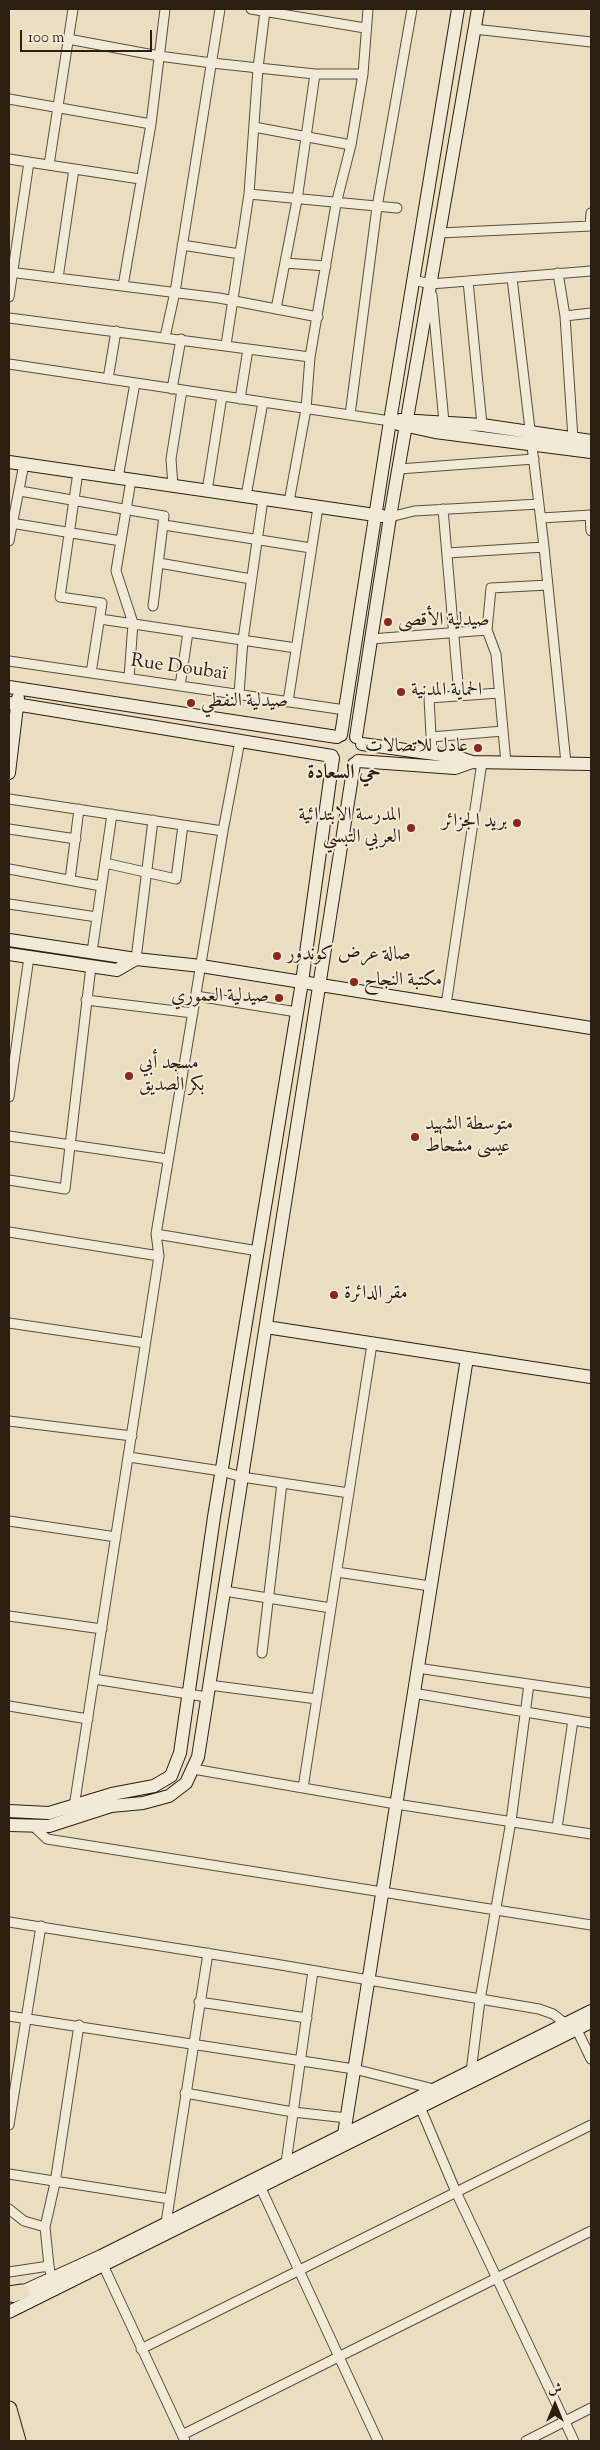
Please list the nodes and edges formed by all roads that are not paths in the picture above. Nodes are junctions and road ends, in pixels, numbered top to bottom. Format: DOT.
graph roads {
  1 [pos="73,9"];
  2 [pos="165,9"];
  3 [pos="220,9"];
  4 [pos="251,9"];
  5 [pos="368,9"];
  6 [pos="412,9"];
  7 [pos="458,9"];
  8 [pos="478,9"];
  9 [pos="265,11"];
  10 [pos="365,28"];
  11 [pos="474,29"];
  12 [pos="68,39"];
  13 [pos="591,42"];
  14 [pos="159,56"];
  15 [pos="212,62"];
  16 [pos="258,68"];
  17 [pos="314,74"];
  18 [pos="362,74"];
  19 [pos="9,99"];
  20 [pos="57,108"];
  21 [pos="150,124"];
  22 [pos="254,127"];
  23 [pos="306,137"];
  24 [pos="351,145"];
  25 [pos="9,159"];
  26 [pos="29,162"];
  27 [pos="49,165"];
  28 [pos="74,168"];
  29 [pos="140,178"];
  30 [pos="249,194"];
  31 [pos="297,200"];
  32 [pos="336,204"];
  33 [pos="377,206"];
  34 [pos="397,208"];
  35 [pos="591,213"];
  36 [pos="591,226"];
  37 [pos="439,233"];
  38 [pos="182,245"];
  39 [pos="240,254"];
  40 [pos="285,263"];
  41 [pos="326,266"];
  42 [pos="591,271"];
  43 [pos="11,272"];
  44 [pos="558,273"];
  45 [pos="58,278"];
  46 [pos="512,278"];
  47 [pos="413,280"];
  48 [pos="468,281"];
  49 [pos="431,284"];
  50 [pos="123,286"];
  51 [pos="175,292"];
  52 [pos="9,297"];
  53 [pos="232,300"];
  54 [pos="276,309"];
  55 [pos="591,313"];
  56 [pos="564,316"];
  57 [pos="318,317"];
  58 [pos="9,318"];
  59 [pos="116,331"];
  60 [pos="165,337"];
  61 [pos="181,339"];
  62 [pos="226,345"];
  63 [pos="248,348"];
  64 [pos="310,357"];
  65 [pos="9,364"];
  66 [pos="108,379"];
  67 [pos="135,383"];
  68 [pos="177,389"];
  69 [pos="222,396"];
  70 [pos="240,399"];
  71 [pos="263,402"];
  72 [pos="306,409"];
  73 [pos="350,415"];
  74 [pos="390,421"];
  75 [pos="444,422"];
  76 [pos="407,423"];
  77 [pos="482,425"];
  78 [pos="531,438"];
  79 [pos="573,439"];
  80 [pos="591,441"];
  81 [pos="591,452"];
  82 [pos="534,459"];
  83 [pos="9,462"];
  84 [pos="24,464"];
  85 [pos="399,469"];
  86 [pos="78,472"];
  87 [pos="118,478"];
  88 [pos="131,480"];
  89 [pos="173,486"];
  90 [pos="20,491"];
  91 [pos="207,491"];
  92 [pos="246,496"];
  93 [pos="263,499"];
  94 [pos="74,500"];
  95 [pos="289,502"];
  96 [pos="539,504"];
  97 [pos="318,506"];
  98 [pos="126,509"];
  99 [pos="443,510"];
  100 [pos="375,515"];
  101 [pos="591,515"];
  102 [pos="390,517"];
  103 [pos="541,518"];
  104 [pos="11,523"];
  105 [pos="164,525"];
  106 [pos="70,531"];
  107 [pos="591,532"];
  108 [pos="256,539"];
  109 [pos="121,540"];
  110 [pos="9,541"];
  111 [pos="312,548"];
  112 [pos="544,548"];
  113 [pos="447,553"];
  114 [pos="158,562"];
  115 [pos="252,578"];
  116 [pos="548,585"];
  117 [pos="153,606"];
  118 [pos="100,619"];
  119 [pos="133,623"];
  120 [pos="487,630"];
  121 [pos="188,632"];
  122 [pos="453,633"];
  123 [pos="371,639"];
  124 [pos="243,640"];
  125 [pos="296,648"];
  126 [pos="9,661"];
  127 [pos="91,673"];
  128 [pos="129,678"];
  129 [pos="180,686"];
  130 [pos="13,688"];
  131 [pos="499,693"];
  132 [pos="239,694"];
  133 [pos="459,695"];
  134 [pos="288,702"];
  135 [pos="12,703"];
  136 [pos="345,710"];
  137 [pos="503,731"];
  138 [pos="339,736"];
  139 [pos="431,737"];
  140 [pos="358,740"];
  141 [pos="240,741"];
  142 [pos="432,754"];
  143 [pos="332,757"];
  144 [pos="356,762"];
  145 [pos="477,762"];
  146 [pos="506,763"];
  147 [pos="566,763"];
  148 [pos="591,764"];
  149 [pos="9,772"];
  150 [pos="9,799"];
  151 [pos="80,809"];
  152 [pos="112,814"];
  153 [pos="152,820"];
  154 [pos="184,825"];
  155 [pos="9,829"];
  156 [pos="223,830"];
  157 [pos="76,839"];
  158 [pos="105,863"];
  159 [pos="9,869"];
  160 [pos="146,871"];
  161 [pos="70,880"];
  162 [pos="101,886"];
  163 [pos="9,904"];
  164 [pos="97,918"];
  165 [pos="9,940"];
  166 [pos="92,952"];
  167 [pos="9,954"];
  168 [pos="29,957"];
  169 [pos="136,959"];
  170 [pos="91,966"];
  171 [pos="201,966"];
  172 [pos="302,982"];
  173 [pos="320,986"];
  174 [pos="196,996"];
  175 [pos="86,1000"];
  176 [pos="446,1005"];
  177 [pos="297,1012"];
  178 [pos="193,1013"];
  179 [pos="591,1028"];
  180 [pos="9,1097"];
  181 [pos="9,1136"];
  182 [pos="72,1145"];
  183 [pos="168,1159"];
  184 [pos="9,1180"];
  185 [pos="9,1232"];
  186 [pos="156,1234"];
  187 [pos="258,1251"];
  188 [pos="159,1256"];
  189 [pos="9,1323"];
  190 [pos="266,1327"];
  191 [pos="145,1343"];
  192 [pos="372,1344"];
  193 [pos="467,1358"];
  194 [pos="591,1377"];
  195 [pos="9,1421"];
  196 [pos="132,1436"];
  197 [pos="129,1457"];
  198 [pos="222,1471"];
  199 [pos="242,1477"];
  200 [pos="282,1483"];
  201 [pos="349,1493"];
  202 [pos="9,1520"];
  203 [pos="116,1537"];
  204 [pos="337,1572"];
  205 [pos="430,1586"];
  206 [pos="224,1591"];
  207 [pos="267,1598"];
  208 [pos="331,1608"];
  209 [pos="9,1616"];
  210 [pos="102,1629"];
  211 [pos="262,1653"];
  212 [pos="417,1668"];
  213 [pos="94,1678"];
  214 [pos="529,1684"];
  215 [pos="208,1691"];
  216 [pos="413,1693"];
  217 [pos="591,1693"];
  218 [pos="190,1694"];
  219 [pos="317,1699"];
  220 [pos="9,1706"];
  221 [pos="526,1711"];
  222 [pos="88,1719"];
  223 [pos="573,1720"];
  224 [pos="591,1723"];
  225 [pos="193,1769"];
  226 [pos="303,1788"];
  227 [pos="396,1804"];
  228 [pos="74,1806"];
  229 [pos="9,1811"];
  230 [pos="510,1821"];
  231 [pos="9,1825"];
  232 [pos="32,1825"];
  233 [pos="557,1828"];
  234 [pos="591,1834"];
  235 [pos="382,1892"];
  236 [pos="494,1910"];
  237 [pos="9,1922"];
  238 [pos="591,1925"];
  239 [pos="41,1926"];
  240 [pos="208,1953"];
  241 [pos="313,1971"];
  242 [pos="368,1981"];
  243 [pos="480,2000"];
  244 [pos="199,2002"];
  245 [pos="591,2011"];
  246 [pos="9,2016"];
  247 [pos="27,2018"];
  248 [pos="307,2018"];
  249 [pos="591,2022"];
  250 [pos="80,2025"];
  251 [pos="571,2027"];
  252 [pos="192,2043"];
  253 [pos="591,2059"];
  254 [pos="301,2061"];
  255 [pos="9,2065"];
  256 [pos="19,2066"];
  257 [pos="354,2069"];
  258 [pos="471,2072"];
  259 [pos="434,2089"];
  260 [pos="185,2093"];
  261 [pos="420,2107"];
  262 [pos="293,2112"];
  263 [pos="346,2118"];
  264 [pos="9,2125"];
  265 [pos="591,2125"];
  266 [pos="344,2134"];
  267 [pos="286,2163"];
  268 [pos="9,2174"];
  269 [pos="55,2183"];
  270 [pos="259,2183"];
  271 [pos="456,2192"];
  272 [pos="170,2199"];
  273 [pos="9,2209"];
  274 [pos="166,2223"];
  275 [pos="45,2227"];
  276 [pos="591,2231"];
  277 [pos="102,2265"];
  278 [pos="48,2266"];
  279 [pos="298,2271"];
  280 [pos="9,2272"];
  281 [pos="498,2278"];
  282 [pos="52,2280"];
  283 [pos="13,2295"];
  284 [pos="9,2312"];
  285 [pos="141,2349"];
  286 [pos="339,2357"];
  287 [pos="591,2408"];
  288 [pos="9,2409"];
  289 [pos="564,2422"];
  290 [pos="183,2438"];
  291 [pos="18,2441"];
  292 [pos="378,2441"];
  293 [pos="526,2441"];
  294 [pos="574,2441"];
  1 -- 12 [label="street"];
  2 -- 14 [label="street"];
  3 -- 15 [label="street"];
  4 -- 9 [label="street"];
  5 -- 10 [label="street"];
  6 -- 33 [label="street"];
  7 -- 47 [label="main road"];
  8 -- 11 [label="main road"];
  9 -- 10 [label="street"];
  9 -- 16 [label="street"];
  10 -- 18 [label="street"];
  11 -- 13 [label="street"];
  11 -- 37 [label="main road"];
  12 -- 14 [label="street"];
  12 -- 20 [label="street"];
  14 -- 15 [label="street"];
  14 -- 21 [label="street"];
  15 -- 16 [label="street"];
  15 -- 38 [label="street"];
  16 -- 17 [label="street"];
  16 -- 22 [label="street"];
  17 -- 18 [label="street"];
  17 -- 23 [label="street"];
  18 -- 24 [label="street"];
  19 -- 20 [label="street"];
  20 -- 21 [label="street"];
  20 -- 27 [label="street"];
  21 -- 29 [label="street"];
  22 -- 23 [label="street"];
  22 -- 30 [label="street"];
  23 -- 24 [label="street"];
  23 -- 31 [label="street"];
  24 -- 32 [label="street"];
  25 -- 26 [label="street"];
  26 -- 27 [label="street"];
  26 -- 43 [label="street"];
  27 -- 28 [label="street"];
  28 -- 29 [label="street"];
  28 -- 45 [label="street"];
  29 -- 50 [label="street"];
  30 -- 31 [label="street"];
  30 -- 39 [label="street"];
  31 -- 32 [label="street"];
  31 -- 40 [label="street"];
  32 -- 33 [label="street"];
  32 -- 41 [label="street"];
  33 -- 34 [label="street"];
  33 -- 73 [label="street"];
  35 -- 36 [label="street"];
  36 -- 37 [label="street"];
  37 -- 49 [label="main road"];
  38 -- 39 [label="street"];
  38 -- 51 [label="street"];
  39 -- 53 [label="street"];
  40 -- 41 [label="street"];
  40 -- 54 [label="street"];
  41 -- 57 [label="street"];
  42 -- 44 [label="street"];
  43 -- 45 [label="street"];
  43 -- 52 [label="street"];
  44 -- 46 [label="street"];
  44 -- 56 [label="street"];
  45 -- 50 [label="street"];
  46 -- 48 [label="street"];
  46 -- 78 [label="street"];
  47 -- 49 [label="street"];
  47 -- 74 [label="main road"];
  48 -- 49 [label="street"];
  48 -- 77 [label="street"];
  49 -- 75 [label="street"];
  49 -- 76 [label="main road"];
  50 -- 51 [label="street"];
  51 -- 53 [label="street"];
  51 -- 60 [label="street"];
  53 -- 54 [label="street"];
  53 -- 62 [label="street"];
  54 -- 57 [label="street"];
  55 -- 56 [label="street"];
  56 -- 79 [label="street"];
  57 -- 64 [label="street"];
  58 -- 59 [label="street"];
  59 -- 60 [label="street"];
  59 -- 66 [label="street"];
  60 -- 61 [label="street"];
  61 -- 62 [label="street"];
  61 -- 68 [label="street"];
  62 -- 63 [label="street"];
  63 -- 64 [label="street"];
  63 -- 70 [label="street"];
  64 -- 72 [label="street"];
  65 -- 66 [label="street"];
  66 -- 67 [label="street"];
  67 -- 68 [label="street"];
  67 -- 87 [label="street"];
  68 -- 69 [label="street"];
  68 -- 89 [label="street"];
  69 -- 70 [label="street"];
  69 -- 91 [label="street"];
  70 -- 71 [label="street"];
  71 -- 72 [label="street"];
  71 -- 92 [label="street"];
  72 -- 73 [label="street"];
  72 -- 95 [label="street"];
  73 -- 74 [label="street"];
  74 -- 76 [label="main road"];
  74 -- 100 [label="main road"];
  75 -- 76 [label="main road"];
  75 -- 77 [label="main road"];
  76 -- 78 [label="main road"];
  76 -- 85 [label="main road"];
  77 -- 78 [label="main road"];
  78 -- 79 [label="main road"];
  78 -- 81 [label="main road"];
  78 -- 82 [label="street"];
  79 -- 80 [label="main road"];
  82 -- 85 [label="street"];
  82 -- 96 [label="street"];
  83 -- 84 [label="main road"];
  84 -- 86 [label="main road"];
  84 -- 90 [label="street"];
  85 -- 102 [label="main road"];
  86 -- 87 [label="main road"];
  86 -- 94 [label="street"];
  87 -- 88 [label="main road"];
  88 -- 89 [label="main road"];
  88 -- 98 [label="street"];
  89 -- 91 [label="main road"];
  90 -- 94 [label="street"];
  90 -- 104 [label="street"];
  91 -- 92 [label="main road"];
  92 -- 93 [label="main road"];
  93 -- 95 [label="main road"];
  93 -- 108 [label="street"];
  94 -- 98 [label="street"];
  94 -- 106 [label="street"];
  95 -- 97 [label="main road"];
  96 -- 99 [label="street"];
  96 -- 103 [label="street"];
  97 -- 100 [label="main road"];
  97 -- 111 [label="street"];
  98 -- 105 [label="street"];
  98 -- 109 [label="street"];
  99 -- 102 [label="street"];
  99 -- 113 [label="street"];
  100 -- 102 [label="main road"];
  100 -- 136 [label="main road"];
  101 -- 103 [label="street"];
  101 -- 107 [label="street"];
  102 -- 123 [label="main road"];
  103 -- 112 [label="street"];
  104 -- 106 [label="street"];
  104 -- 110 [label="street"];
  105 -- 108 [label="street"];
  105 -- 114 [label="street"];
  106 -- 109 [label="street"];
  106 -- 118 [label="street"];
  108 -- 111 [label="street"];
  108 -- 115 [label="street"];
  109 -- 119 [label="street"];
  111 -- 125 [label="street"];
  112 -- 113 [label="street"];
  112 -- 116 [label="street"];
  113 -- 122 [label="street"];
  114 -- 115 [label="street"];
  114 -- 117 [label="street"];
  115 -- 124 [label="street"];
  116 -- 120 [label="street"];
  116 -- 147 [label="street"];
  118 -- 119 [label="street"];
  118 -- 127 [label="street"];
  119 -- 121 [label="street"];
  119 -- 128 [label="street"];
  120 -- 122 [label="street"];
  120 -- 131 [label="street"];
  121 -- 124 [label="street"];
  121 -- 129 [label="street"];
  122 -- 123 [label="street"];
  122 -- 133 [label="street"];
  123 -- 140 [label="main road"];
  124 -- 125 [label="street"];
  124 -- 132 [label="street"];
  125 -- 134 [label="street"];
  126 -- 127 [label="street, Rue Doubaï"];
  127 -- 128 [label="street, Rue Doubaï"];
  128 -- 129 [label="street, Rue Doubaï"];
  129 -- 132 [label="street, Rue Doubaï"];
  130 -- 135 [label="main road"];
  130 -- 138 [label="main road"];
  131 -- 133 [label="street"];
  131 -- 137 [label="street"];
  132 -- 134 [label="street, Rue Doubaï"];
  133 -- 139 [label="street"];
  134 -- 136 [label="street, Rue Doubaï"];
  135 -- 141 [label="main road"];
  135 -- 149 [label="main road"];
  136 -- 138 [label="main road"];
  137 -- 139 [label="street"];
  137 -- 146 [label="street"];
  138 -- 140 [label="main road"];
  138 -- 143 [label="main road"];
  139 -- 142 [label="street"];
  140 -- 142 [label="main road"];
  140 -- 144 [label="main road"];
  141 -- 143 [label="main road"];
  141 -- 156 [label="street"];
  142 -- 145 [label="main road"];
  143 -- 144 [label="main road"];
  143 -- 172 [label="main road"];
  144 -- 145 [label="main road"];
  144 -- 173 [label="main road"];
  145 -- 146 [label="main road"];
  145 -- 176 [label="street"];
  146 -- 147 [label="main road"];
  147 -- 148 [label="main road"];
  150 -- 151 [label="street"];
  151 -- 152 [label="street"];
  151 -- 157 [label="street"];
  152 -- 153 [label="street"];
  152 -- 158 [label="street"];
  153 -- 154 [label="street"];
  153 -- 160 [label="street"];
  154 -- 156 [label="street"];
  154 -- 160 [label="street"];
  155 -- 157 [label="street"];
  156 -- 171 [label="street"];
  157 -- 161 [label="street"];
  158 -- 160 [label="street"];
  158 -- 162 [label="street"];
  159 -- 161 [label="street"];
  160 -- 169 [label="street"];
  161 -- 162 [label="street"];
  162 -- 164 [label="street"];
  163 -- 164 [label="street"];
  164 -- 166 [label="street"];
  165 -- 166 [label="main road"];
  166 -- 169 [label="main road"];
  167 -- 168 [label="main road"];
  168 -- 170 [label="main road"];
  168 -- 180 [label="street"];
  169 -- 170 [label="main road"];
  169 -- 171 [label="main road"];
  170 -- 175 [label="street"];
  171 -- 172 [label="main road"];
  171 -- 174 [label="street"];
  172 -- 173 [label="main road"];
  172 -- 177 [label="main road"];
  173 -- 176 [label="main road"];
  173 -- 190 [label="main road"];
  174 -- 177 [label="street"];
  174 -- 178 [label="street"];
  175 -- 178 [label="street"];
  175 -- 182 [label="street"];
  176 -- 179 [label="main road"];
  177 -- 187 [label="main road"];
  178 -- 183 [label="street"];
  181 -- 182 [label="street"];
  182 -- 183 [label="street"];
  182 -- 184 [label="street"];
  183 -- 186 [label="street"];
  185 -- 188 [label="street"];
  186 -- 187 [label="street"];
  186 -- 188 [label="street"];
  187 -- 198 [label="main road"];
  188 -- 191 [label="street"];
  189 -- 191 [label="street"];
  190 -- 192 [label="main road"];
  190 -- 199 [label="main road"];
  191 -- 196 [label="street"];
  192 -- 193 [label="main road"];
  192 -- 201 [label="street"];
  193 -- 194 [label="main road"];
  193 -- 205 [label="main road"];
  195 -- 196 [label="street"];
  196 -- 197 [label="street"];
  197 -- 198 [label="street"];
  197 -- 203 [label="street"];
  198 -- 199 [label="street"];
  198 -- 218 [label="main road"];
  199 -- 200 [label="street"];
  199 -- 206 [label="main road"];
  200 -- 201 [label="street"];
  200 -- 207 [label="street"];
  201 -- 204 [label="street"];
  202 -- 203 [label="street"];
  203 -- 210 [label="street"];
  204 -- 205 [label="street"];
  204 -- 208 [label="street"];
  205 -- 212 [label="main road"];
  206 -- 207 [label="street"];
  206 -- 215 [label="main road"];
  207 -- 208 [label="street"];
  207 -- 211 [label="street"];
  208 -- 219 [label="street"];
  209 -- 210 [label="street"];
  210 -- 213 [label="street"];
  212 -- 214 [label="street"];
  212 -- 216 [label="main road"];
  213 -- 218 [label="street"];
  213 -- 222 [label="street"];
  214 -- 217 [label="street"];
  214 -- 221 [label="street"];
  215 -- 218 [label="street"];
  215 -- 219 [label="street"];
  215 -- 225 [label="main road"];
  216 -- 221 [label="street"];
  216 -- 227 [label="main road"];
  218 -- 228 [label="main road"];
  219 -- 226 [label="street"];
  220 -- 222 [label="street"];
  221 -- 223 [label="street"];
  221 -- 230 [label="street"];
  222 -- 228 [label="street"];
  223 -- 224 [label="street"];
  223 -- 233 [label="street"];
  225 -- 226 [label="street"];
  225 -- 232 [label="main road"];
  226 -- 227 [label="street"];
  227 -- 230 [label="street"];
  227 -- 235 [label="main road"];
  228 -- 229 [label="main road"];
  230 -- 233 [label="street"];
  230 -- 236 [label="street"];
  231 -- 232 [label="main road"];
  232 -- 235 [label="street"];
  233 -- 234 [label="street"];
  235 -- 236 [label="street"];
  235 -- 242 [label="main road"];
  236 -- 238 [label="street"];
  236 -- 243 [label="street"];
  237 -- 239 [label="street"];
  239 -- 240 [label="street"];
  239 -- 247 [label="street"];
  240 -- 241 [label="street"];
  240 -- 244 [label="street"];
  241 -- 242 [label="street"];
  241 -- 248 [label="street"];
  242 -- 243 [label="street"];
  242 -- 257 [label="main road"];
  243 -- 251 [label="street"];
  243 -- 258 [label="street"];
  244 -- 248 [label="street"];
  244 -- 252 [label="street"];
  245 -- 251 [label="main road"];
  246 -- 247 [label="street"];
  247 -- 250 [label="street"];
  247 -- 256 [label="street"];
  248 -- 254 [label="street"];
  249 -- 251 [label="main road"];
  250 -- 252 [label="street"];
  250 -- 269 [label="street"];
  251 -- 253 [label="street"];
  251 -- 258 [label="main road"];
  251 -- 261 [label="main road"];
  252 -- 254 [label="street"];
  252 -- 260 [label="street"];
  254 -- 257 [label="street"];
  254 -- 262 [label="street"];
  255 -- 256 [label="street"];
  256 -- 264 [label="street"];
  257 -- 259 [label="street"];
  257 -- 263 [label="main road"];
  258 -- 259 [label="main road"];
  259 -- 266 [label="main road"];
  260 -- 262 [label="street"];
  260 -- 272 [label="street"];
  261 -- 270 [label="main road"];
  261 -- 271 [label="street"];
  262 -- 263 [label="street"];
  262 -- 267 [label="street"];
  263 -- 266 [label="main road"];
  265 -- 271 [label="street"];
  266 -- 267 [label="main road"];
  267 -- 270 [label="main road"];
  268 -- 269 [label="street"];
  269 -- 272 [label="street"];
  269 -- 275 [label="street"];
  270 -- 274 [label="main road"];
  270 -- 277 [label="main road"];
  270 -- 279 [label="street"];
  271 -- 279 [label="street"];
  271 -- 281 [label="street"];
  272 -- 274 [label="street"];
  273 -- 275 [label="street"];
  274 -- 282 [label="main road"];
  275 -- 278 [label="street"];
  276 -- 281 [label="street"];
  277 -- 284 [label="main road"];
  277 -- 285 [label="street"];
  278 -- 280 [label="street"];
  278 -- 282 [label="street"];
  279 -- 285 [label="street"];
  279 -- 286 [label="street"];
  281 -- 286 [label="street"];
  281 -- 289 [label="street"];
  282 -- 283 [label="main road"];
  285 -- 290 [label="street"];
  286 -- 290 [label="street"];
  286 -- 292 [label="street"];
  287 -- 289 [label="street"];
  288 -- 291 [label="main road"];
  289 -- 293 [label="street"];
  289 -- 294 [label="street"];
}
